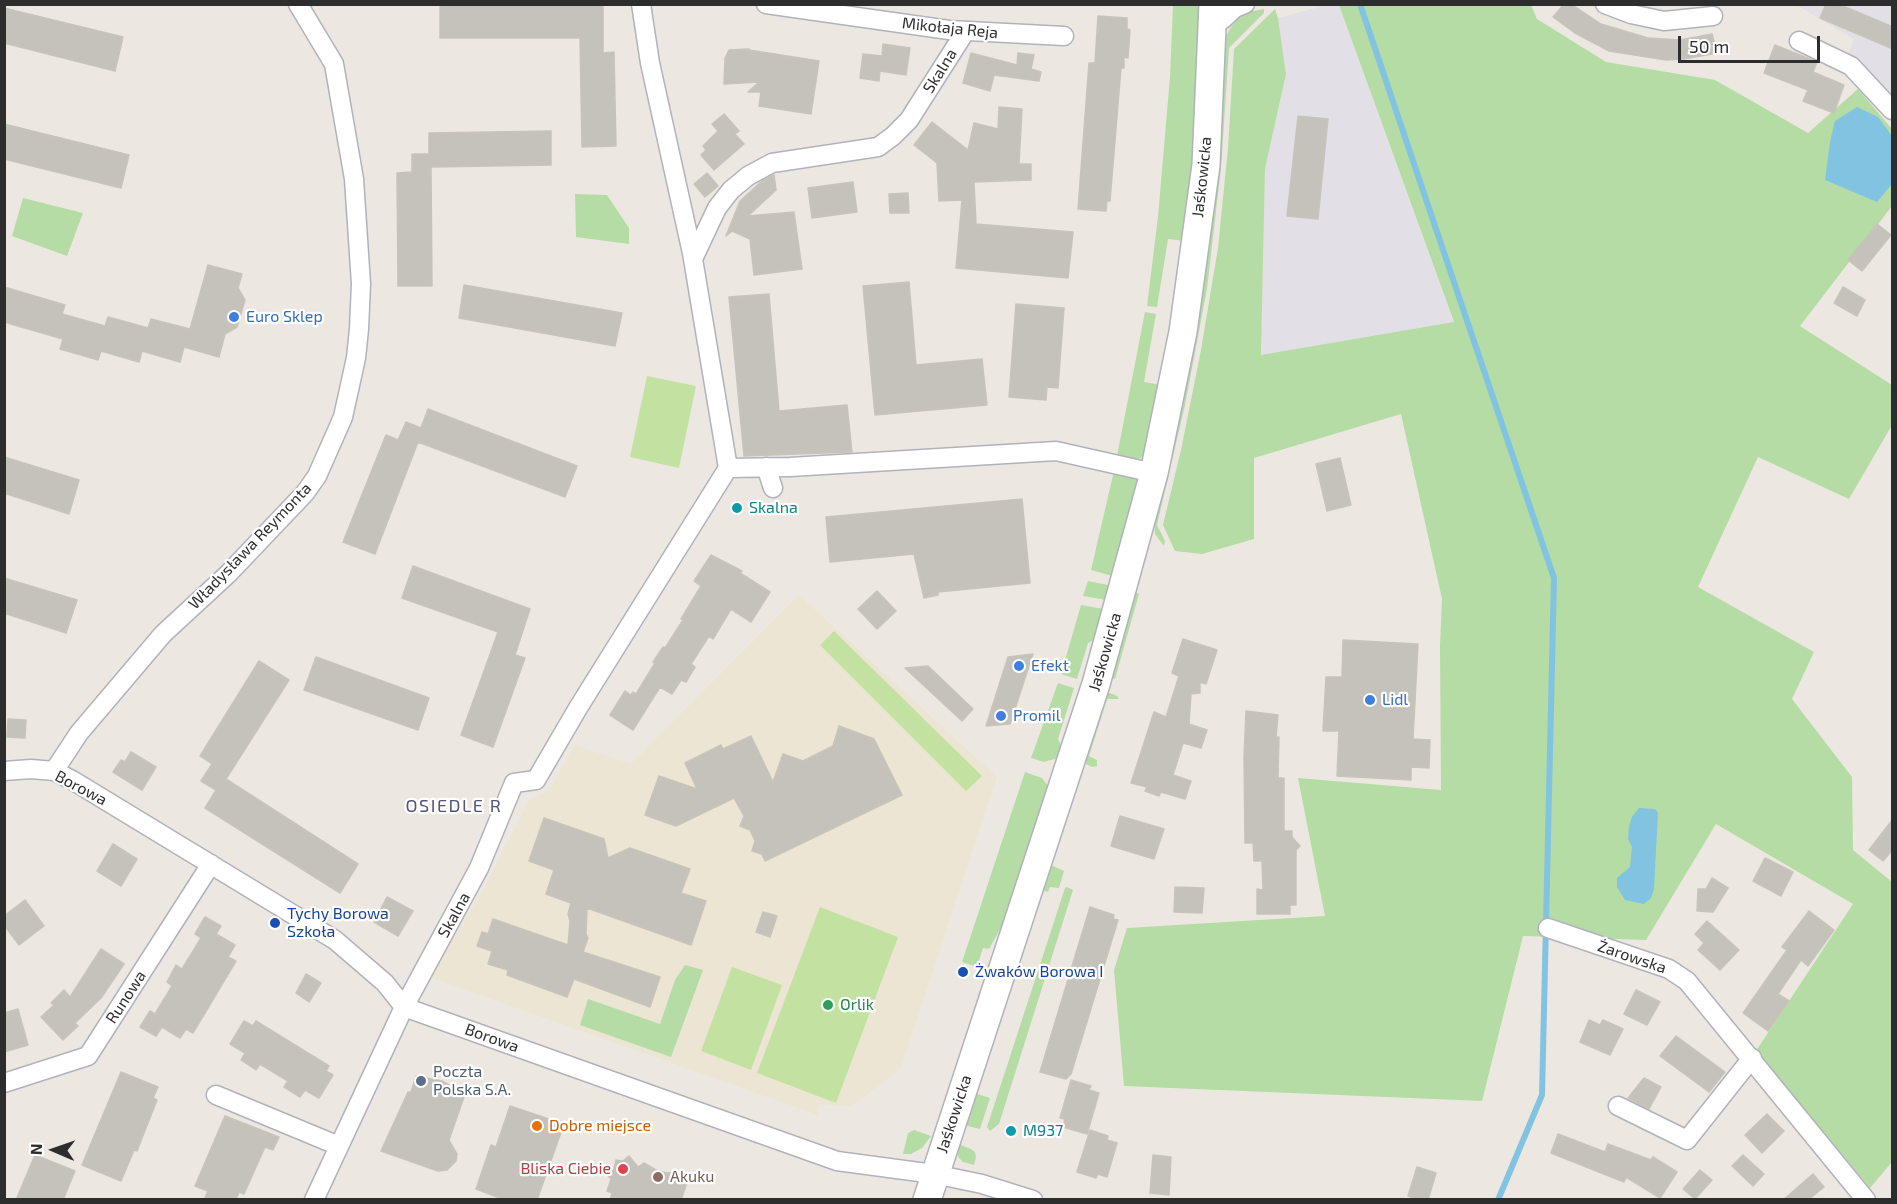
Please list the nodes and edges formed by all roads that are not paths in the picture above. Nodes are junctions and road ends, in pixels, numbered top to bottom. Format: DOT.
graph roads {
  1 [pos="298,4"];
  2 [pos="640,4"];
  3 [pos="766,4"];
  4 [pos="1245,4"];
  5 [pos="1605,4"];
  6 [pos="1221,10"];
  7 [pos="1713,16"];
  8 [pos="965,32"];
  9 [pos="1064,36"];
  10 [pos="1799,41"];
  11 [pos="1893,110"];
  12 [pos="693,259"];
  13 [pos="766,467"];
  14 [pos="728,468"];
  15 [pos="1154,473"];
  16 [pos="773,489"];
  17 [pos="4,771"];
  18 [pos="54,771"];
  19 [pos="211,864"];
  20 [pos="1548,928"];
  21 [pos="404,1007"];
  22 [pos="1752,1058"];
  23 [pos="4,1083"];
  24 [pos="216,1095"];
  25 [pos="1618,1106"];
  26 [pos="339,1146"];
  27 [pos="934,1174"];
  28 [pos="314,1200"];
  29 [pos="927,1200"];
  30 [pos="1033,1200"];
  31 [pos="1866,1200"];
  1 -- 18 [label="street, Władysława Reymonta"];
  2 -- 12 [label="street"];
  3 -- 8 [label="street, Mikołaja Reja"];
  4 -- 6 [label="street"];
  5 -- 7 [label="street"];
  6 -- 15 [label="street, Jaśkowicka"];
  8 -- 9 [label="street, Mikołaja Reja"];
  8 -- 12 [label="street, Skalna"];
  10 -- 11 [label="street"];
  12 -- 14 [label="street"];
  13 -- 14 [label="street"];
  13 -- 15 [label="street"];
  13 -- 16 [label="street"];
  14 -- 21 [label="street, Skalna"];
  15 -- 27 [label="street, Jaśkowicka"];
  17 -- 18 [label="street, Borowa"];
  18 -- 19 [label="street, Borowa"];
  19 -- 21 [label="street, Borowa"];
  19 -- 23 [label="street, Runowa"];
  20 -- 22 [label="street, Żarowska"];
  21 -- 26 [label="street, Skalna"];
  21 -- 27 [label="street, Borowa"];
  22 -- 25 [label="street"];
  22 -- 31 [label="street, Żarowska"];
  24 -- 26 [label="street"];
  26 -- 28 [label="street, Skalna"];
  27 -- 29 [label="street, Jaśkowicka"];
  27 -- 30 [label="street, Borowa"];
}
